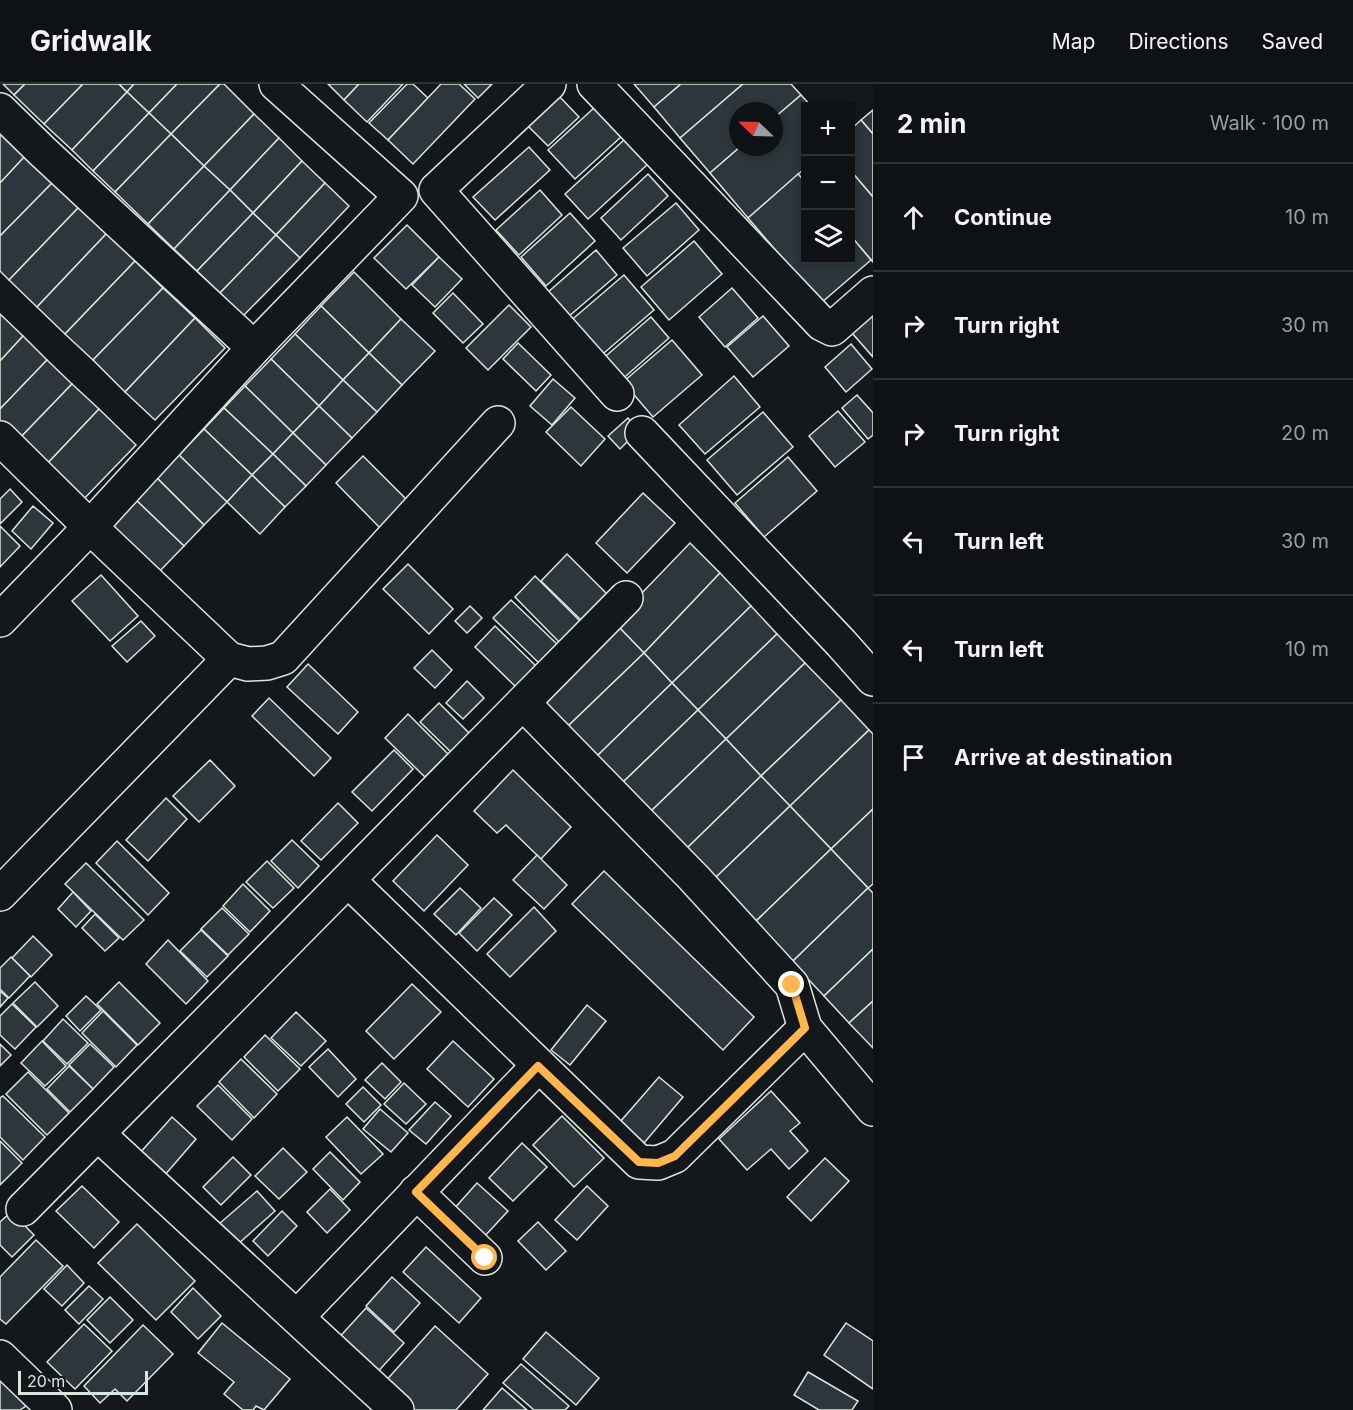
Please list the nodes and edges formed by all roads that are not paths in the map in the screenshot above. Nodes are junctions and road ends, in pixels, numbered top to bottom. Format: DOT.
graph roads {
  1 [pos="276,84"];
  2 [pos="549,84"];
  3 [pos="594,84"];
  4 [pos="0,110"];
  5 [pos="873,293"];
  6 [pos="254,348"];
  7 [pos="617,394"];
  8 [pos="498,423"];
  9 [pos="642,433"];
  10 [pos="0,438"];
  11 [pos="90,527"];
  12 [pos="626,598"];
  13 [pos="0,620"];
  14 [pos="229,659"];
  15 [pos="873,679"];
  16 [pos="523,703"];
  17 [pos="349,880"];
  18 [pos="0,894"];
  19 [pos="805,1028"];
  20 [pos="538,1066"];
  21 [pos="873,1109"];
  22 [pos="98,1134"];
  23 [pos="416,1192"];
  24 [pos="23,1209"];
  25 [pos="485,1258"];
  26 [pos="297,1317"];
  27 [pos="0,1357"];
  28 [pos="55,1410"];
  29 [pos="397,1410"];
  1 -- 6 [label="street"];
  2 -- 7 [label="street"];
  3 -- 5 [label="street"];
  4 -- 6 [label="street"];
  6 -- 11 [label="street"];
  8 -- 14 [label="street"];
  9 -- 15 [label="street"];
  10 -- 11 [label="street"];
  11 -- 13 [label="street"];
  11 -- 14 [label="street"];
  12 -- 16 [label="street"];
  14 -- 18 [label="street"];
  16 -- 17 [label="street"];
  16 -- 19 [label="street"];
  17 -- 20 [label="street"];
  17 -- 22 [label="street"];
  19 -- 20 [label="street"];
  19 -- 21 [label="street"];
  20 -- 23 [label="street"];
  22 -- 24 [label="street"];
  22 -- 26 [label="street"];
  23 -- 25 [label="street"];
  23 -- 26 [label="street"];
  26 -- 29 [label="street"];
  27 -- 28 [label="street"];
}
